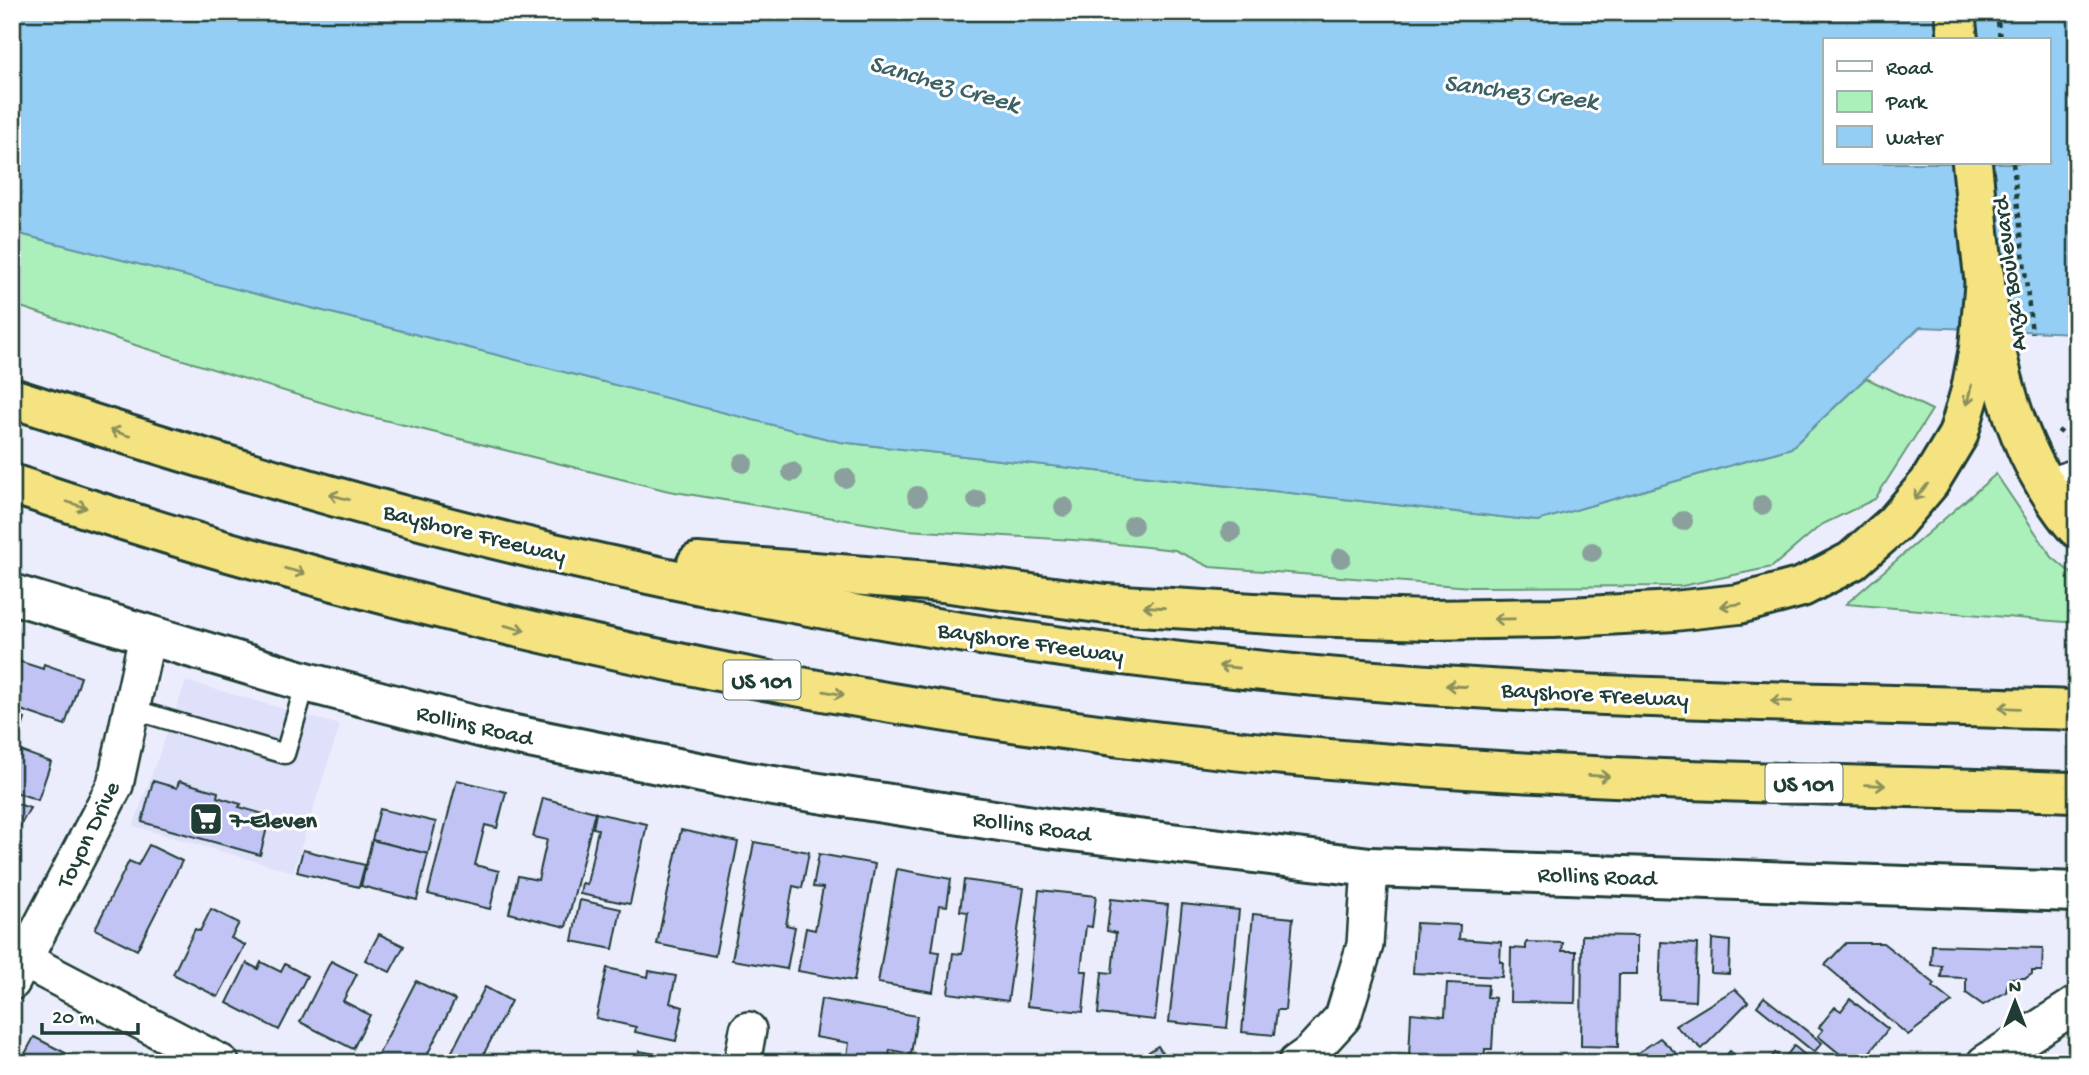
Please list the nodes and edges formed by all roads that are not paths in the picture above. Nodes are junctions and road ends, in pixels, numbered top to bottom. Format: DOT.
graph roads {
  1 [pos="1955,12"];
  2 [pos="1958,38"];
  3 [pos="1972,164"];
  4 [pos="1985,279"];
  5 [pos="12,398"];
  6 [pos="2059,473"];
  7 [pos="12,484"];
  8 [pos="2077,528"];
  9 [pos="547,552"];
  10 [pos="12,594"];
  11 [pos="147,636"];
  12 [pos="306,682"];
  13 [pos="131,709"];
  14 [pos="2077,710"];
  15 [pos="2077,792"];
  16 [pos="1370,867"];
  17 [pos="2077,892"];
  18 [pos="18,971"];
  19 [pos="2077,1004"];
  20 [pos="220,1063"];
  21 [pos="1296,1063"];
  22 [pos="1985,1063"];
  1 -- 2 [label="highway"];
  3 -- 4 [label="highway"];
  4 -- 6 [label="highway"];
  4 -- 9 [label="highway, one-way"];
  9 -- 5 [label="highway, Bayshore Freeway, one-way"];
  6 -- 8 [label="highway"];
  7 -- 15 [label="highway, US 101, one-way"];
  14 -- 9 [label="highway, Bayshore Freeway, one-way"];
  10 -- 11 [label="street, Rollins Road"];
  11 -- 12 [label="street, Rollins Road"];
  11 -- 13 [label="street, Toyon Drive"];
  12 -- 13 [label="lane"];
  12 -- 16 [label="street, Rollins Road"];
  13 -- 18 [label="street, Toyon Drive"];
  16 -- 17 [label="street, Rollins Road"];
  16 -- 21 [label="street"];
  18 -- 20 [label="street"];
  19 -- 22 [label="street"];
}
